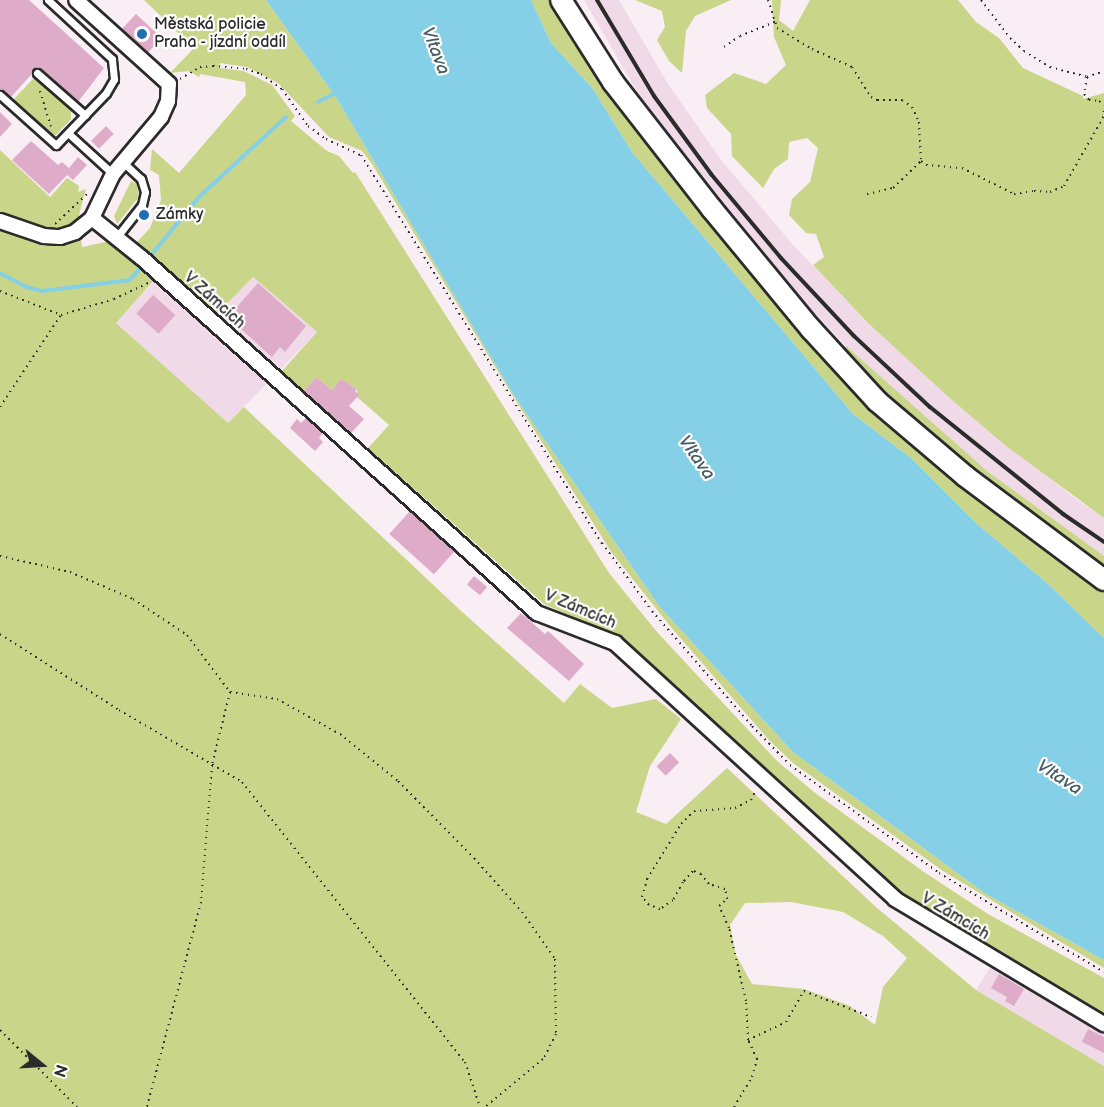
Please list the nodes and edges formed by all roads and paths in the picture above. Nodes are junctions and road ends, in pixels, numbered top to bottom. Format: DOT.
graph roads {
  1 [pos="48,0"];
  2 [pos="76,0"];
  3 [pos="561,0"];
  4 [pos="768,0"];
  5 [pos="981,0"];
  6 [pos="775,22"];
  7 [pos="724,47"];
  8 [pos="1104,71"];
  9 [pos="39,75"];
  10 [pos="1087,77"];
  11 [pos="169,84"];
  12 [pos="0,95"];
  13 [pos="1104,105"];
  14 [pos="1104,110"];
  15 [pos="85,115"];
  16 [pos="68,133"];
  17 [pos="52,142"];
  18 [pos="921,161"];
  19 [pos="123,162"];
  20 [pos="113,174"];
  21 [pos="105,189"];
  22 [pos="867,194"];
  23 [pos="92,218"];
  24 [pos="0,221"];
  25 [pos="55,224"];
  26 [pos="116,238"];
  27 [pos="163,277"];
  28 [pos="0,291"];
  29 [pos="61,315"];
  30 [pos="0,407"];
  31 [pos="0,556"];
  32 [pos="1104,580"];
  33 [pos="0,634"];
  34 [pos="230,692"];
  35 [pos="212,765"];
  36 [pos="761,780"];
  37 [pos="1104,972"];
  38 [pos="871,1017"];
  39 [pos="1104,1024"];
  40 [pos="0,1030"];
  41 [pos="748,1040"];
  42 [pos="77,1107"];
  43 [pos="147,1107"];
  44 [pos="480,1107"];
  45 [pos="485,1107"];
  46 [pos="734,1107"];
  1 -- 15 [label="lane"];
  2 -- 11 [label="street"];
  3 -- 32 [label="main road"];
  4 -- 6 [label="path"];
  5 -- 10 [label="path"];
  6 -- 7 [label="path"];
  6 -- 18 [label="path"];
  8 -- 10 [label="path"];
  9 -- 15 [label="lane"];
  9 -- 17 [label="path"];
  10 -- 13 [label="path"];
  11 -- 19 [label="street"];
  11 -- 37 [label="path"];
  12 -- 17 [label="lane"];
  14 -- 18 [label="path"];
  15 -- 16 [label="lane"];
  16 -- 17 [label="lane"];
  16 -- 20 [label="lane"];
  18 -- 22 [label="path"];
  19 -- 20 [label="street"];
  19 -- 26 [label="lane"];
  20 -- 21 [label="street"];
  21 -- 23 [label="street"];
  21 -- 25 [label="path"];
  23 -- 24 [label="street"];
  23 -- 26 [label="street, V Zámcích"];
  26 -- 27 [label="street, V Zámcích"];
  27 -- 29 [label="path"];
  27 -- 36 [label="street, V Zámcích"];
  28 -- 29 [label="path"];
  29 -- 30 [label="path"];
  31 -- 34 [label="path"];
  33 -- 35 [label="path"];
  34 -- 35 [label="path"];
  34 -- 45 [label="path"];
  35 -- 43 [label="path"];
  35 -- 44 [label="path"];
  36 -- 39 [label="street, V Zámcích"];
  36 -- 41 [label="path"];
  38 -- 41 [label="path"];
  40 -- 42 [label="path"];
  41 -- 46 [label="path"];
}
